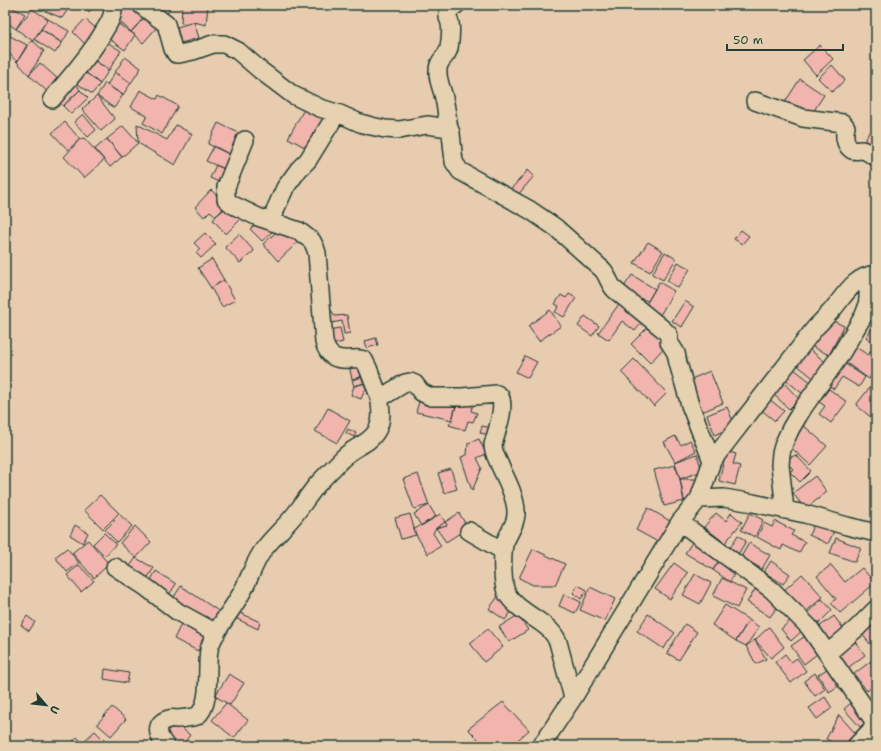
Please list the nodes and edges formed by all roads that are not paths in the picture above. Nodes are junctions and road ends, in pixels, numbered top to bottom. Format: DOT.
graph roads {
  1 [pos="141,5"];
  2 [pos="456,5"];
  3 [pos="111,7"];
  4 [pos="52,99"];
  5 [pos="755,101"];
  6 [pos="337,113"];
  7 [pos="449,128"];
  8 [pos="245,140"];
  9 [pos="876,157"];
  10 [pos="272,222"];
  11 [pos="873,275"];
  12 [pos="379,396"];
  13 [pos="712,461"];
  14 [pos="698,499"];
  15 [pos="785,510"];
  16 [pos="680,522"];
  17 [pos="469,531"];
  18 [pos="876,533"];
  19 [pos="503,551"];
  20 [pos="115,568"];
  21 [pos="876,609"];
  22 [pos="216,634"];
  23 [pos="828,653"];
  24 [pos="573,698"];
  25 [pos="166,746"];
  26 [pos="541,746"];
  27 [pos="856,746"];
  1 -- 6 [label="street"];
  2 -- 7 [label="street"];
  3 -- 4 [label="street"];
  5 -- 9 [label="street"];
  6 -- 7 [label="street"];
  6 -- 10 [label="street"];
  7 -- 13 [label="street"];
  8 -- 10 [label="street"];
  10 -- 12 [label="street"];
  11 -- 13 [label="street"];
  11 -- 15 [label="street"];
  12 -- 19 [label="street"];
  12 -- 22 [label="street"];
  13 -- 14 [label="street"];
  14 -- 15 [label="street"];
  14 -- 16 [label="street"];
  15 -- 18 [label="street"];
  16 -- 23 [label="street"];
  16 -- 24 [label="street"];
  17 -- 19 [label="street"];
  19 -- 24 [label="street"];
  20 -- 22 [label="street"];
  21 -- 23 [label="street"];
  22 -- 25 [label="street"];
  23 -- 27 [label="street"];
  24 -- 26 [label="street"];
}
